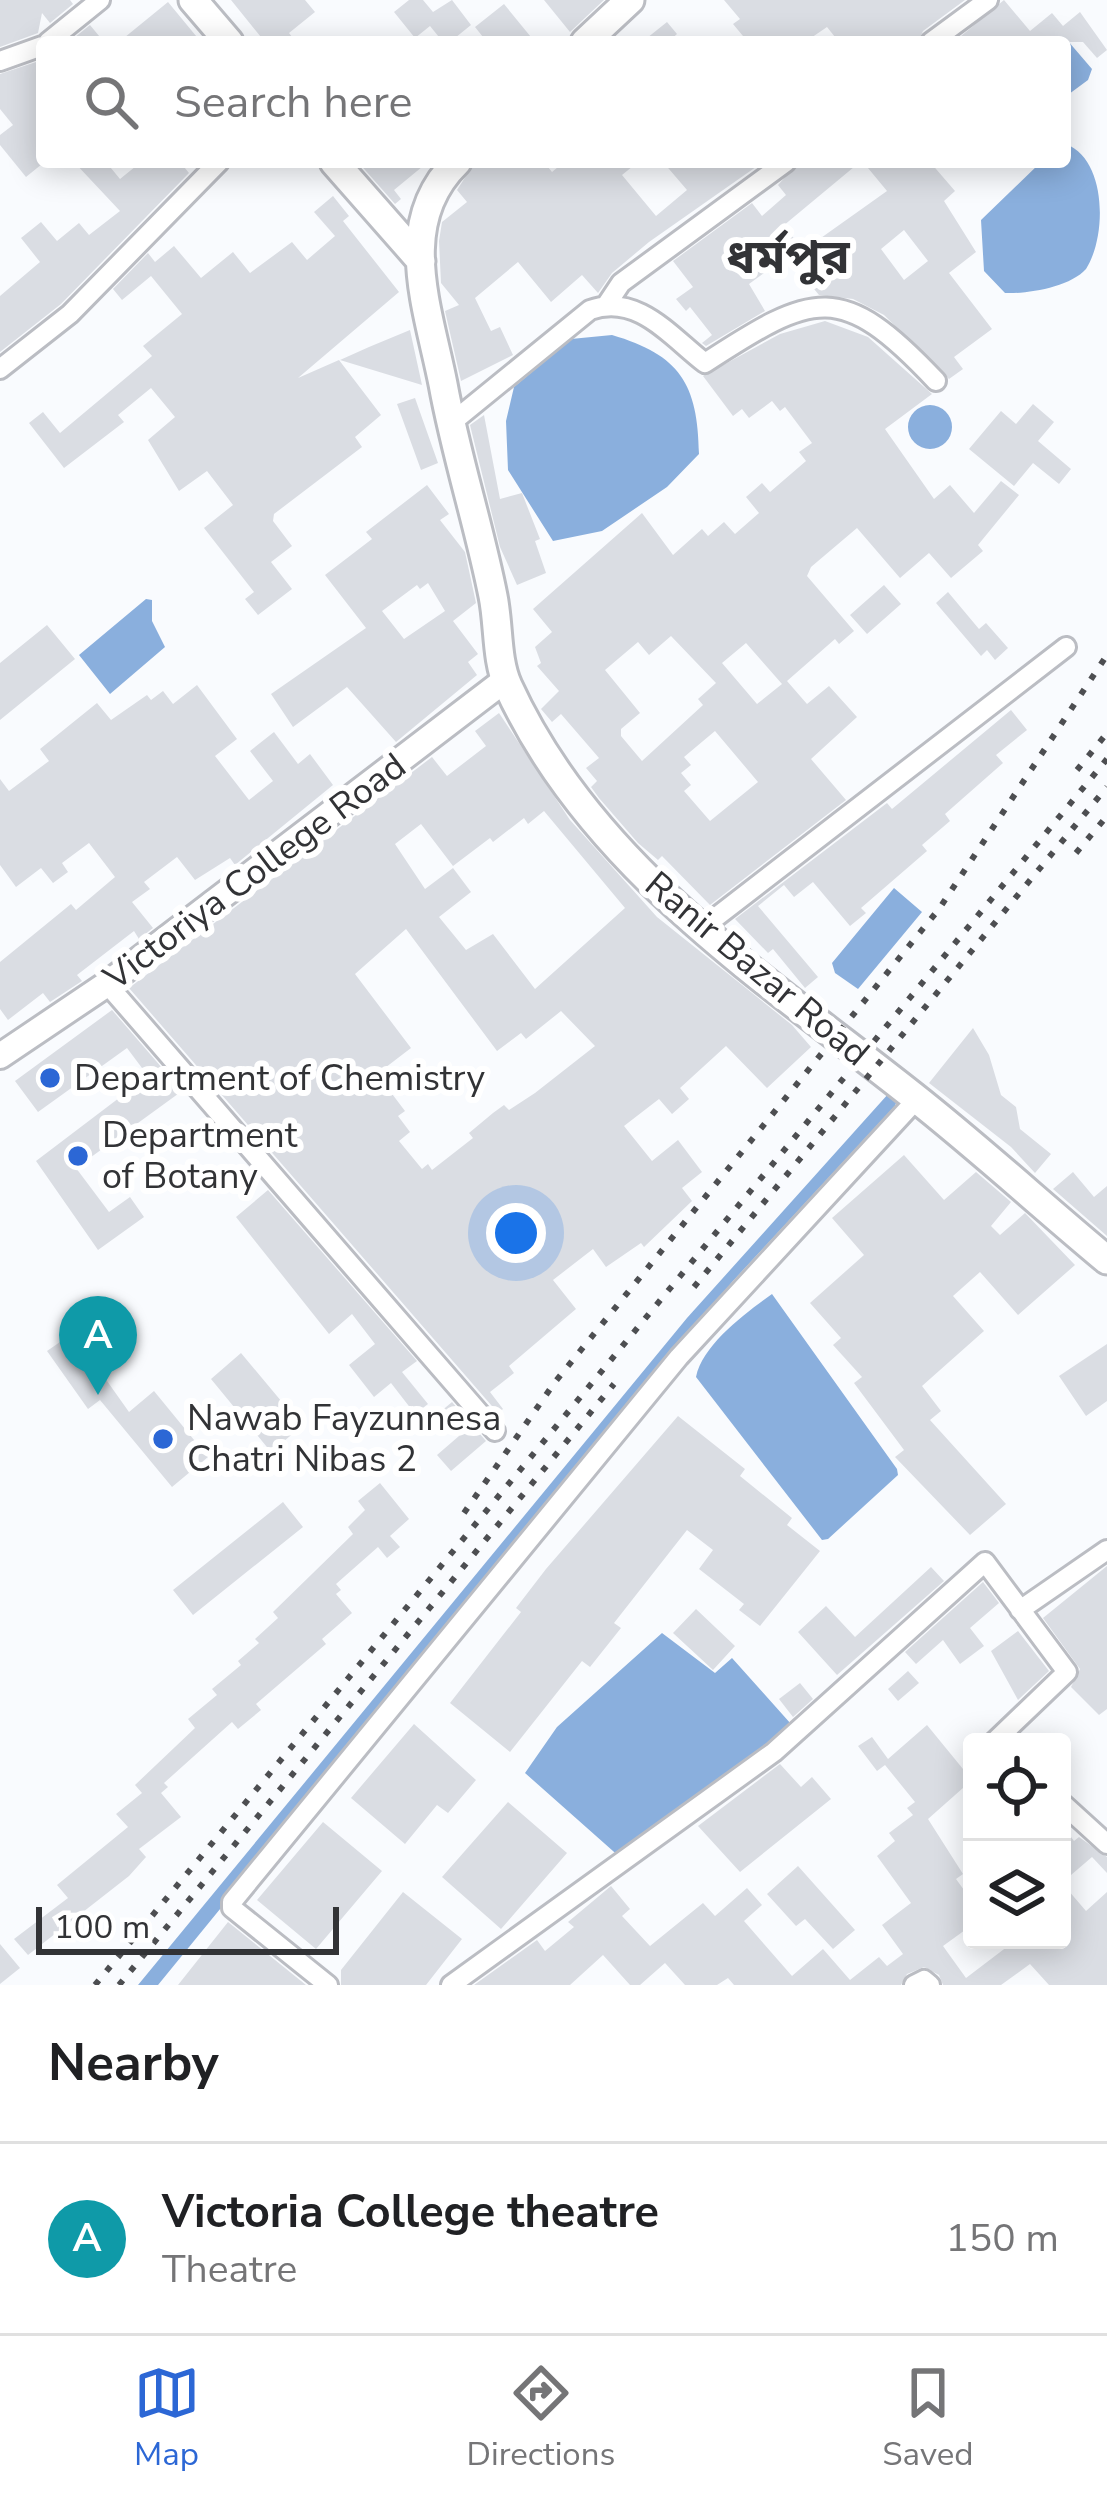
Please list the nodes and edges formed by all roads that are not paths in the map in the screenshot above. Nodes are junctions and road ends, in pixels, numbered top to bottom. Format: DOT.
graph roads {
  1 [pos="100,0"];
  2 [pos="193,0"];
  3 [pos="630,0"];
  4 [pos="988,0"];
  5 [pos="55,36"];
  6 [pos="224,36"];
  7 [pos="591,36"];
  8 [pos="939,36"];
  9 [pos="36,47"];
  10 [pos="0,61"];
  11 [pos="213,168"];
  12 [pos="339,168"];
  13 [pos="451,168"];
  14 [pos="778,168"];
  15 [pos="421,261"];
  16 [pos="607,304"];
  17 [pos="0,369"];
  18 [pos="936,381"];
  19 [pos="450,424"];
  20 [pos="1066,646"];
  21 [pos="505,680"];
  22 [pos="702,928"];
  23 [pos="107,984"];
  24 [pos="0,1055"];
  25 [pos="917,1099"];
  26 [pos="1107,1260"];
  27 [pos="495,1431"];
  28 [pos="1107,1550"];
  29 [pos="1020,1610"];
  30 [pos="1003,1733"];
  31 [pos="1071,1811"];
  32 [pos="1107,1844"];
  33 [pos="328,1985"];
  34 [pos="452,1985"];
  35 [pos="914,1985"];
  36 [pos="930,1985"];
  1 -- 5 [label="street"];
  2 -- 6 [label="main road"];
  3 -- 7 [label="main road"];
  4 -- 8 [label="street"];
  9 -- 10 [label="street"];
  11 -- 17 [label="street"];
  12 -- 15 [label="main road"];
  13 -- 15 [label="main road, Ranir Bazar Road"];
  14 -- 16 [label="street"];
  15 -- 19 [label="main road, Ranir Bazar Road"];
  16 -- 18 [label="street"];
  16 -- 19 [label="street"];
  19 -- 21 [label="main road, Ranir Bazar Road"];
  20 -- 22 [label="street"];
  21 -- 22 [label="main road, Ranir Bazar Road"];
  21 -- 23 [label="street, Victoriya College Road"];
  22 -- 25 [label="main road, Ranir Bazar Road"];
  23 -- 24 [label="street, Victoriya College Road"];
  23 -- 27 [label="street"];
  25 -- 26 [label="main road, Ranir Bazar Road"];
  25 -- 33 [label="street"];
  28 -- 29 [label="street"];
  29 -- 30 [label="street"];
  29 -- 34 [label="street"];
  31 -- 32 [label="street"];
  35 -- 36 [label="street"];
}
